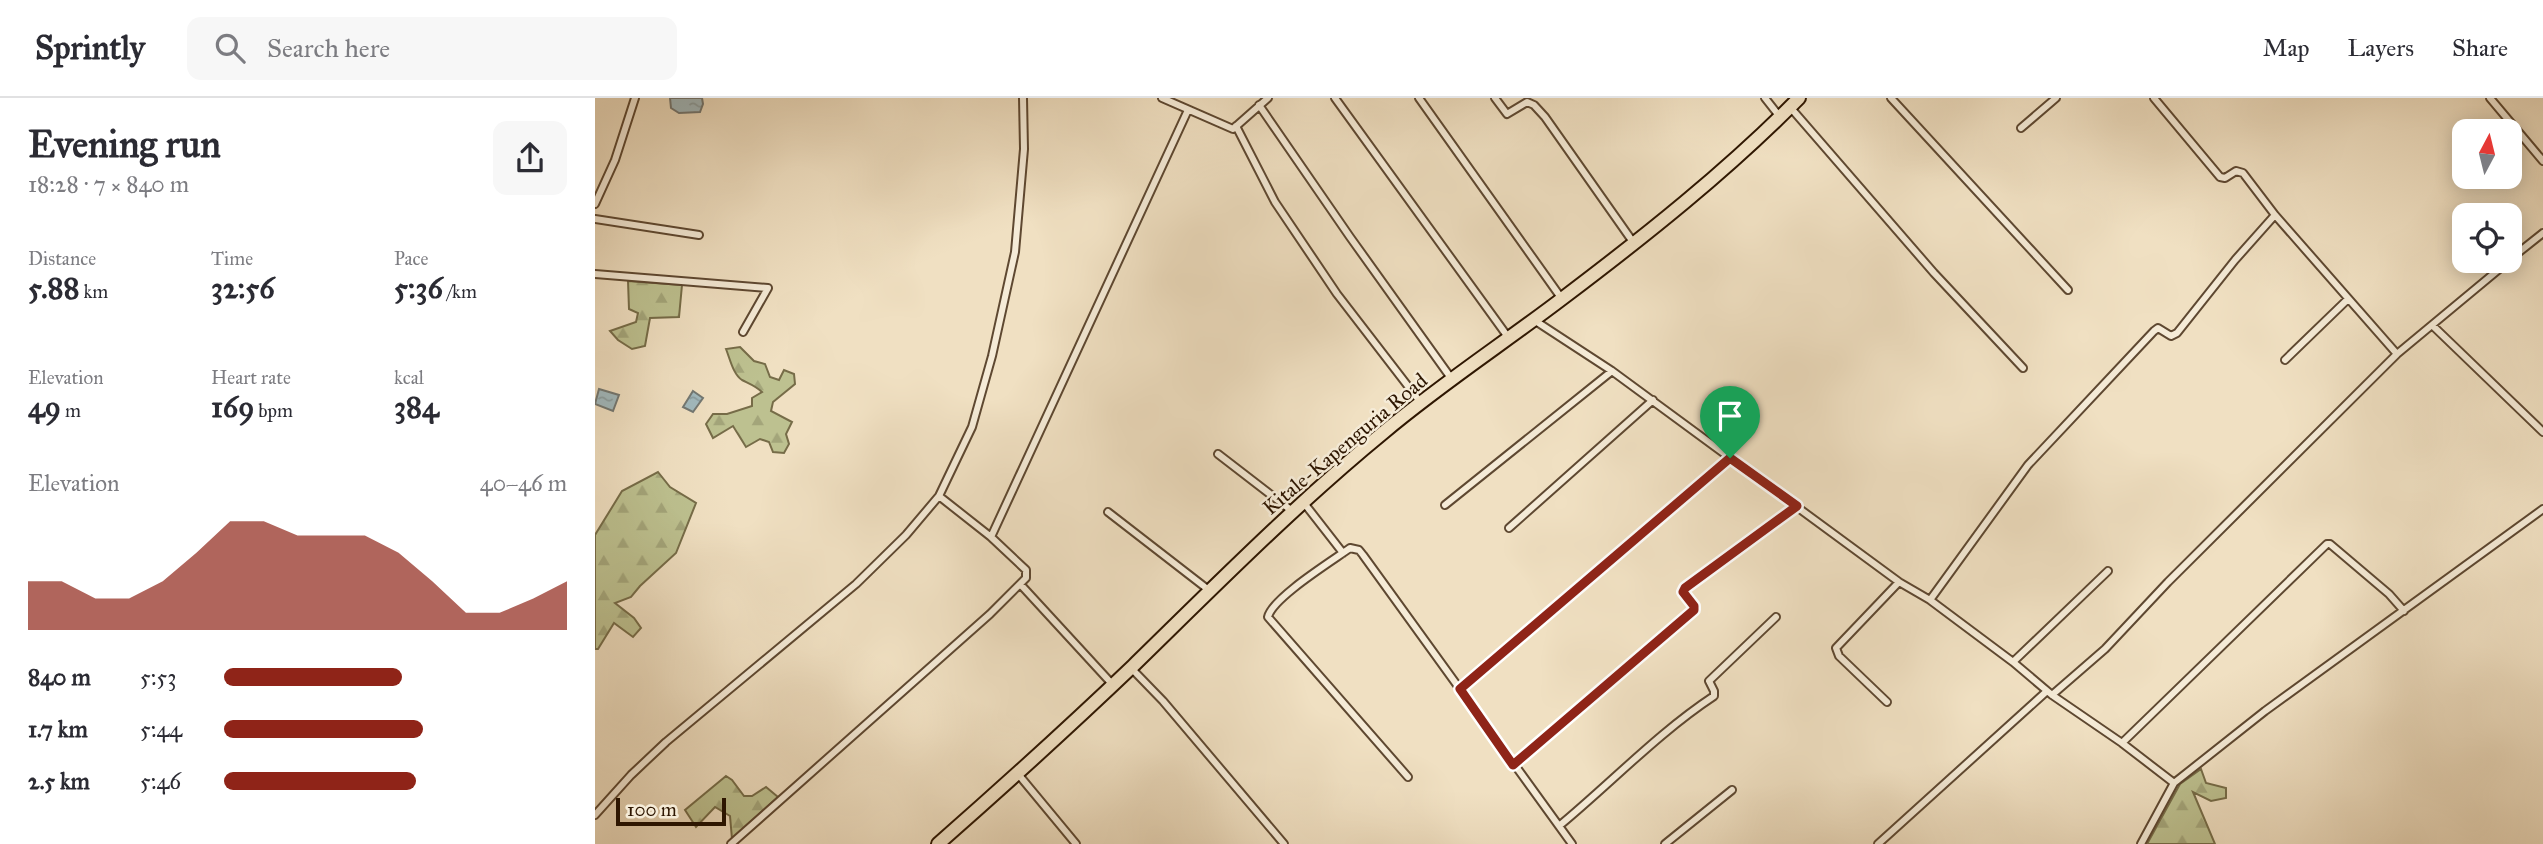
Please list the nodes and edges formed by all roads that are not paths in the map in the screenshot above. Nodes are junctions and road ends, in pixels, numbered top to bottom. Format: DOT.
graph roads {
  1 [pos="635,98"];
  2 [pos="1024,98"];
  3 [pos="1162,98"];
  4 [pos="1268,98"];
  5 [pos="1335,98"];
  6 [pos="1419,98"];
  7 [pos="1495,98"];
  8 [pos="1765,98"];
  9 [pos="1891,98"];
  10 [pos="2056,98"];
  11 [pos="2154,98"];
  12 [pos="2490,98"];
  13 [pos="1794,103"];
  14 [pos="1259,105"];
  15 [pos="1188,110"];
  16 [pos="1780,117"];
  17 [pos="1236,127"];
  18 [pos="2021,128"];
  19 [pos="2543,161"];
  20 [pos="595,204"];
  21 [pos="2275,215"];
  22 [pos="595,219"];
  23 [pos="2543,233"];
  24 [pos="699,235"];
  25 [pos="1633,243"];
  26 [pos="2522,250"];
  27 [pos="2495,273"];
  28 [pos="595,274"];
  29 [pos="2068,290"];
  30 [pos="1562,299"];
  31 [pos="2348,299"];
  32 [pos="1532,319"];
  33 [pos="2432,325"];
  34 [pos="743,332"];
  35 [pos="1508,337"];
  36 [pos="2396,354"];
  37 [pos="2285,360"];
  38 [pos="2023,368"];
  39 [pos="1612,371"];
  40 [pos="1452,379"];
  41 [pos="1653,400"];
  42 [pos="1421,403"];
  43 [pos="2543,432"];
  44 [pos="1218,454"];
  45 [pos="1730,458"];
  46 [pos="939,496"];
  47 [pos="1445,505"];
  48 [pos="1797,506"];
  49 [pos="1299,508"];
  50 [pos="2543,509"];
  51 [pos="1108,512"];
  52 [pos="1509,528"];
  53 [pos="991,537"];
  54 [pos="1343,553"];
  55 [pos="2108,571"];
  56 [pos="1899,582"];
  57 [pos="1021,585"];
  58 [pos="1210,591"];
  59 [pos="1930,600"];
  60 [pos="2404,611"];
  61 [pos="1776,617"];
  62 [pos="2013,662"];
  63 [pos="1131,668"];
  64 [pos="1113,685"];
  65 [pos="1460,689"];
  66 [pos="2049,693"];
  67 [pos="1887,702"];
  68 [pos="2122,743"];
  69 [pos="1513,765"];
  70 [pos="1018,774"];
  71 [pos="1408,777"];
  72 [pos="2174,783"];
  73 [pos="1731,790"];
  74 [pos="595,815"];
  75 [pos="1559,827"];
  76 [pos="731,844"];
  77 [pos="938,844"];
  78 [pos="1076,844"];
  79 [pos="1285,844"];
  80 [pos="1572,844"];
  81 [pos="1665,844"];
  82 [pos="1878,844"];
  83 [pos="2141,844"];
  1 -- 20 [label="street"];
  2 -- 46 [label="street"];
  3 -- 15 [label="street"];
  4 -- 14 [label="street"];
  5 -- 35 [label="street"];
  6 -- 30 [label="street"];
  7 -- 25 [label="street"];
  8 -- 16 [label="street"];
  9 -- 29 [label="street"];
  10 -- 18 [label="street"];
  11 -- 21 [label="street"];
  12 -- 19 [label="street"];
  13 -- 16 [label="highway, Kitale-Kapenguria Road"];
  13 -- 38 [label="street"];
  14 -- 17 [label="street"];
  14 -- 40 [label="street"];
  15 -- 17 [label="street"];
  15 -- 53 [label="street"];
  16 -- 25 [label="highway, Kitale-Kapenguria Road"];
  17 -- 42 [label="street"];
  21 -- 31 [label="street"];
  21 -- 59 [label="street"];
  22 -- 24 [label="street"];
  23 -- 26 [label="street"];
  25 -- 30 [label="highway, Kitale-Kapenguria Road"];
  27 -- 33 [label="street"];
  28 -- 34 [label="street"];
  30 -- 32 [label="highway, Kitale-Kapenguria Road"];
  31 -- 36 [label="street"];
  31 -- 37 [label="street"];
  32 -- 35 [label="highway, Kitale-Kapenguria Road"];
  32 -- 39 [label="street"];
  33 -- 36 [label="street"];
  33 -- 43 [label="street"];
  35 -- 40 [label="highway, Kitale-Kapenguria Road"];
  36 -- 66 [label="street"];
  39 -- 41 [label="street"];
  39 -- 47 [label="street"];
  40 -- 42 [label="highway, Kitale-Kapenguria Road"];
  41 -- 45 [label="street"];
  41 -- 52 [label="street"];
  42 -- 49 [label="highway, Kitale-Kapenguria Road"];
  44 -- 49 [label="street"];
  45 -- 48 [label="street"];
  45 -- 65 [label="street"];
  46 -- 53 [label="street"];
  46 -- 74 [label="street"];
  48 -- 56 [label="street"];
  48 -- 69 [label="street"];
  49 -- 54 [label="street"];
  49 -- 58 [label="highway, Kitale-Kapenguria Road"];
  50 -- 60 [label="street"];
  51 -- 58 [label="street"];
  53 -- 57 [label="street"];
  54 -- 65 [label="street"];
  54 -- 71 [label="street"];
  55 -- 62 [label="street"];
  56 -- 59 [label="street"];
  56 -- 67 [label="street"];
  57 -- 64 [label="street"];
  57 -- 76 [label="street"];
  58 -- 63 [label="highway, Kitale-Kapenguria Road"];
  59 -- 62 [label="street"];
  60 -- 68 [label="street"];
  60 -- 72 [label="street"];
  61 -- 75 [label="street"];
  62 -- 66 [label="street"];
  63 -- 64 [label="highway, Kitale-Kapenguria Road"];
  63 -- 79 [label="street"];
  64 -- 70 [label="highway, Kitale-Kapenguria Road"];
  65 -- 69 [label="street"];
  66 -- 68 [label="street"];
  66 -- 82 [label="street"];
  68 -- 72 [label="street"];
  69 -- 75 [label="street"];
  70 -- 77 [label="highway, Kitale-Kapenguria Road"];
  70 -- 78 [label="street"];
  72 -- 83 [label="street"];
  73 -- 81 [label="street"];
  75 -- 80 [label="street"];
}
